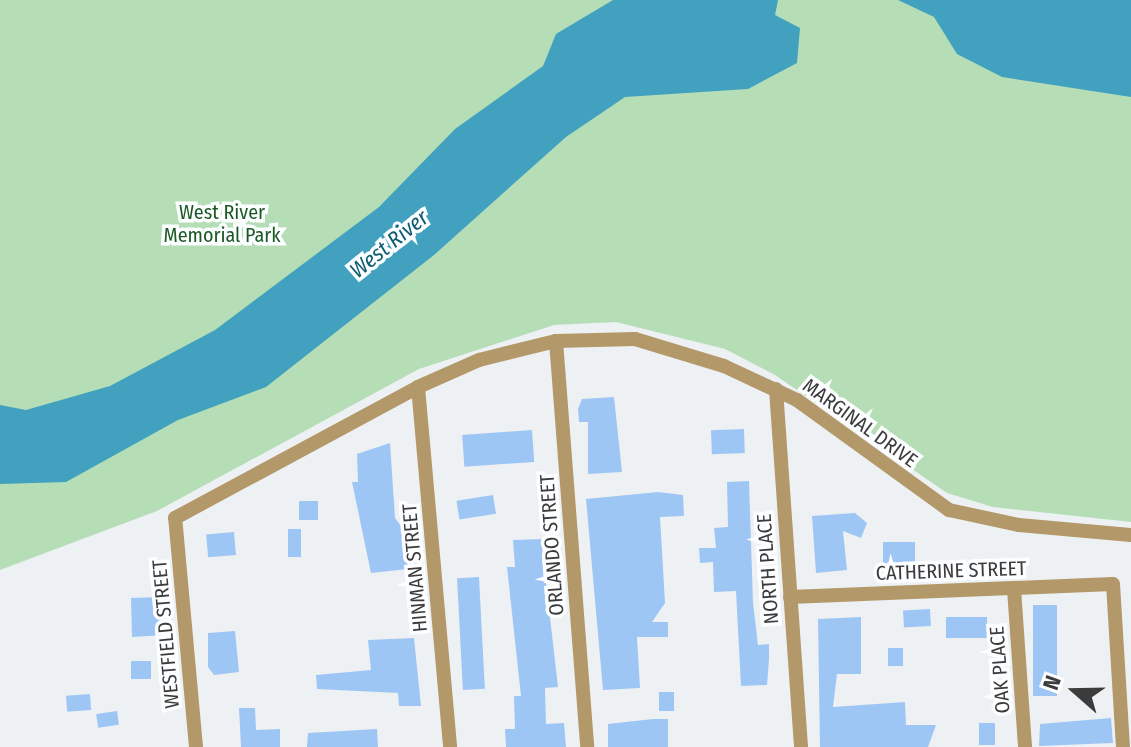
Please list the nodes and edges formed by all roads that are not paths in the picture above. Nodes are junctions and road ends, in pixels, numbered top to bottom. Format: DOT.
graph roads {
  1 [pos="556,341"];
  2 [pos="418,387"];
  3 [pos="776,389"];
  4 [pos="175,518"];
  5 [pos="1131,535"];
  6 [pos="1014,589"];
  7 [pos="790,597"];
  8 [pos="196,747"];
  9 [pos="450,747"];
  10 [pos="587,747"];
  11 [pos="801,747"];
  12 [pos="1025,747"];
  13 [pos="1123,747"];
  1 -- 2 [label="street, MARGINAL DRIVE"];
  1 -- 3 [label="street, MARGINAL DRIVE"];
  1 -- 10 [label="street, ORLANDO STREET"];
  2 -- 4 [label="street, MARGINAL DRIVE"];
  2 -- 9 [label="street, HINMAN STREET"];
  3 -- 5 [label="street, MARGINAL DRIVE"];
  3 -- 7 [label="street, NORTH PLACE"];
  4 -- 8 [label="street, WESTFIELD STREET"];
  6 -- 7 [label="street, CATHERINE STREET"];
  6 -- 12 [label="street, OAK PLACE"];
  6 -- 13 [label="street, CATHERINE STREET"];
  7 -- 11 [label="street, NORTH PLACE"];
}
